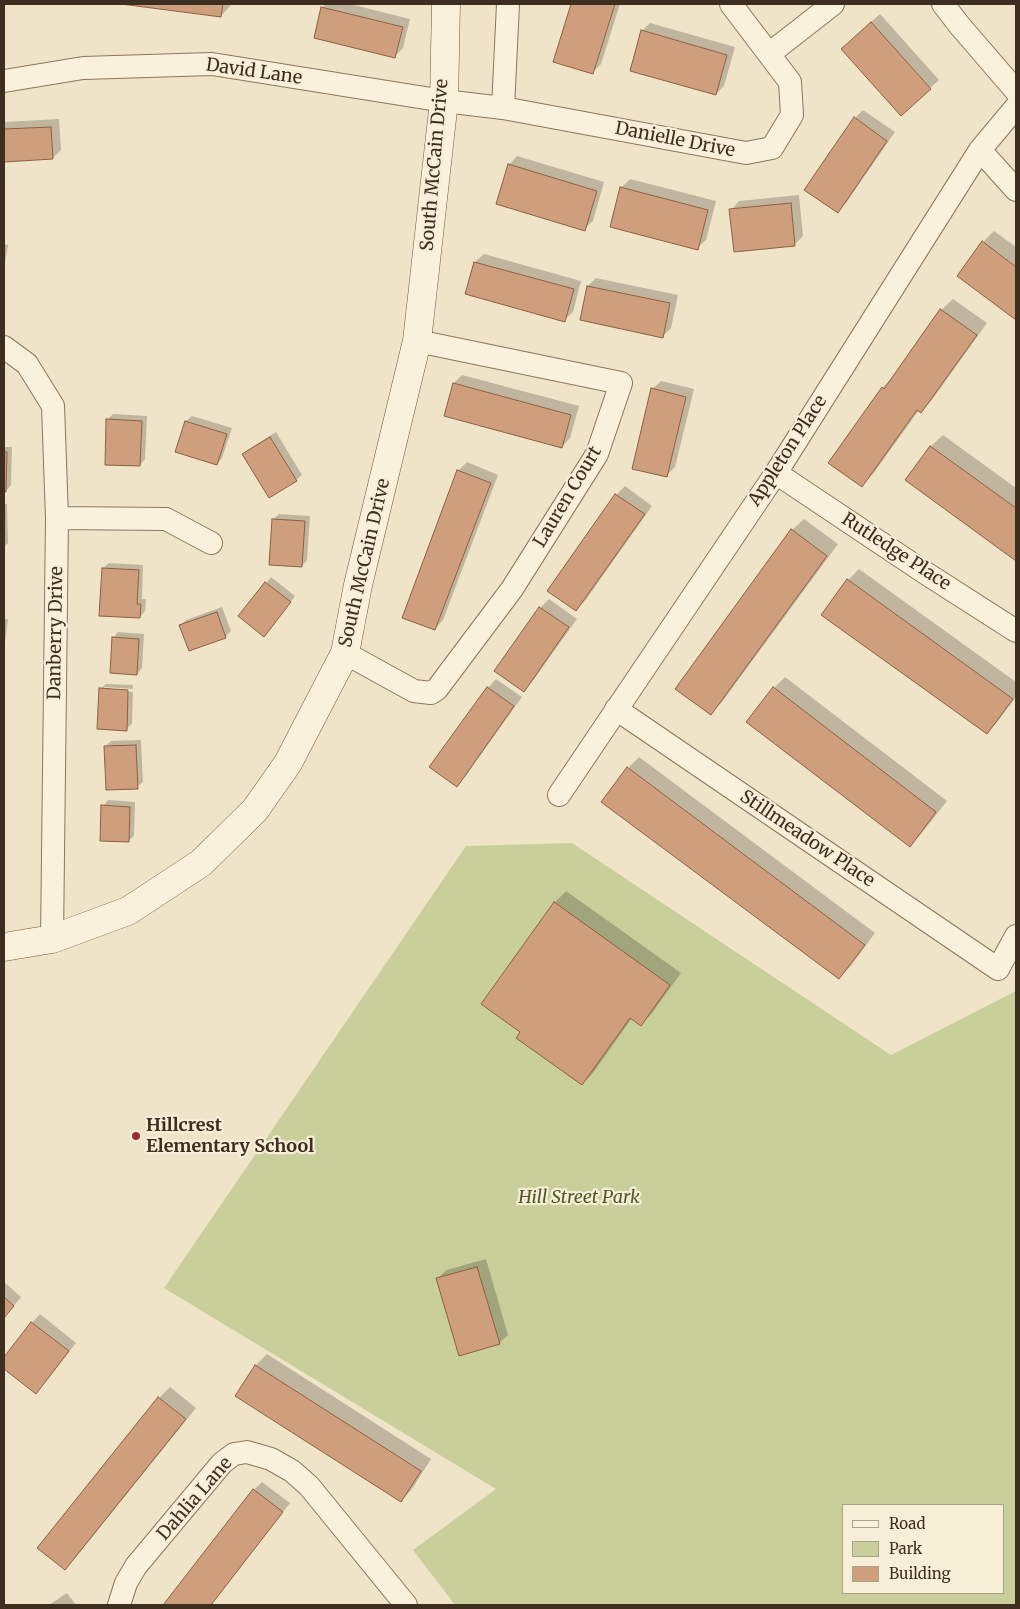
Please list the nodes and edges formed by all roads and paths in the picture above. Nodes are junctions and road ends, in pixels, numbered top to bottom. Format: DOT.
graph roads {
  1 [pos="446,4"];
  2 [pos="508,4"];
  3 [pos="731,4"];
  4 [pos="833,4"];
  5 [pos="943,4"];
  6 [pos="768,54"];
  7 [pos="4,81"];
  8 [pos="1016,91"];
  9 [pos="444,101"];
  10 [pos="1016,107"];
  11 [pos="503,108"];
  12 [pos="980,150"];
  13 [pos="1016,190"];
  14 [pos="417,341"];
  15 [pos="4,347"];
  16 [pos="776,473"];
  17 [pos="57,518"];
  18 [pos="211,543"];
  19 [pos="1016,631"];
  20 [pos="345,653"];
  21 [pos="616,708"];
  22 [pos="559,795"];
  23 [pos="1016,936"];
  24 [pos="52,940"];
  25 [pos="4,947"];
  26 [pos="395,1601"];
  27 [pos="119,1605"];
  1 -- 9 [label="street, South McCain Drive"];
  2 -- 11 [label="street"];
  3 -- 6 [label="street, Danielle Drive"];
  4 -- 6 [label="street"];
  5 -- 8 [label="street"];
  6 -- 11 [label="street, Danielle Drive"];
  7 -- 9 [label="street, David Lane"];
  9 -- 11 [label="street, Danielle Drive"];
  9 -- 14 [label="street, South McCain Drive"];
  10 -- 12 [label="street, Appleton Place"];
  12 -- 13 [label="street"];
  12 -- 16 [label="street, Appleton Place"];
  14 -- 20 [label="street, South McCain Drive"];
  14 -- 20 [label="street, Lauren Court"];
  15 -- 17 [label="street, Danberry Drive"];
  16 -- 19 [label="street, Rutledge Place"];
  16 -- 21 [label="street, Appleton Place"];
  17 -- 18 [label="street"];
  17 -- 24 [label="street, Danberry Drive"];
  20 -- 24 [label="street, South McCain Drive"];
  21 -- 22 [label="street, Appleton Place"];
  21 -- 23 [label="street, Stillmeadow Place"];
  24 -- 25 [label="street, South McCain Drive"];
  26 -- 27 [label="street, Dahlia Lane"];
}
